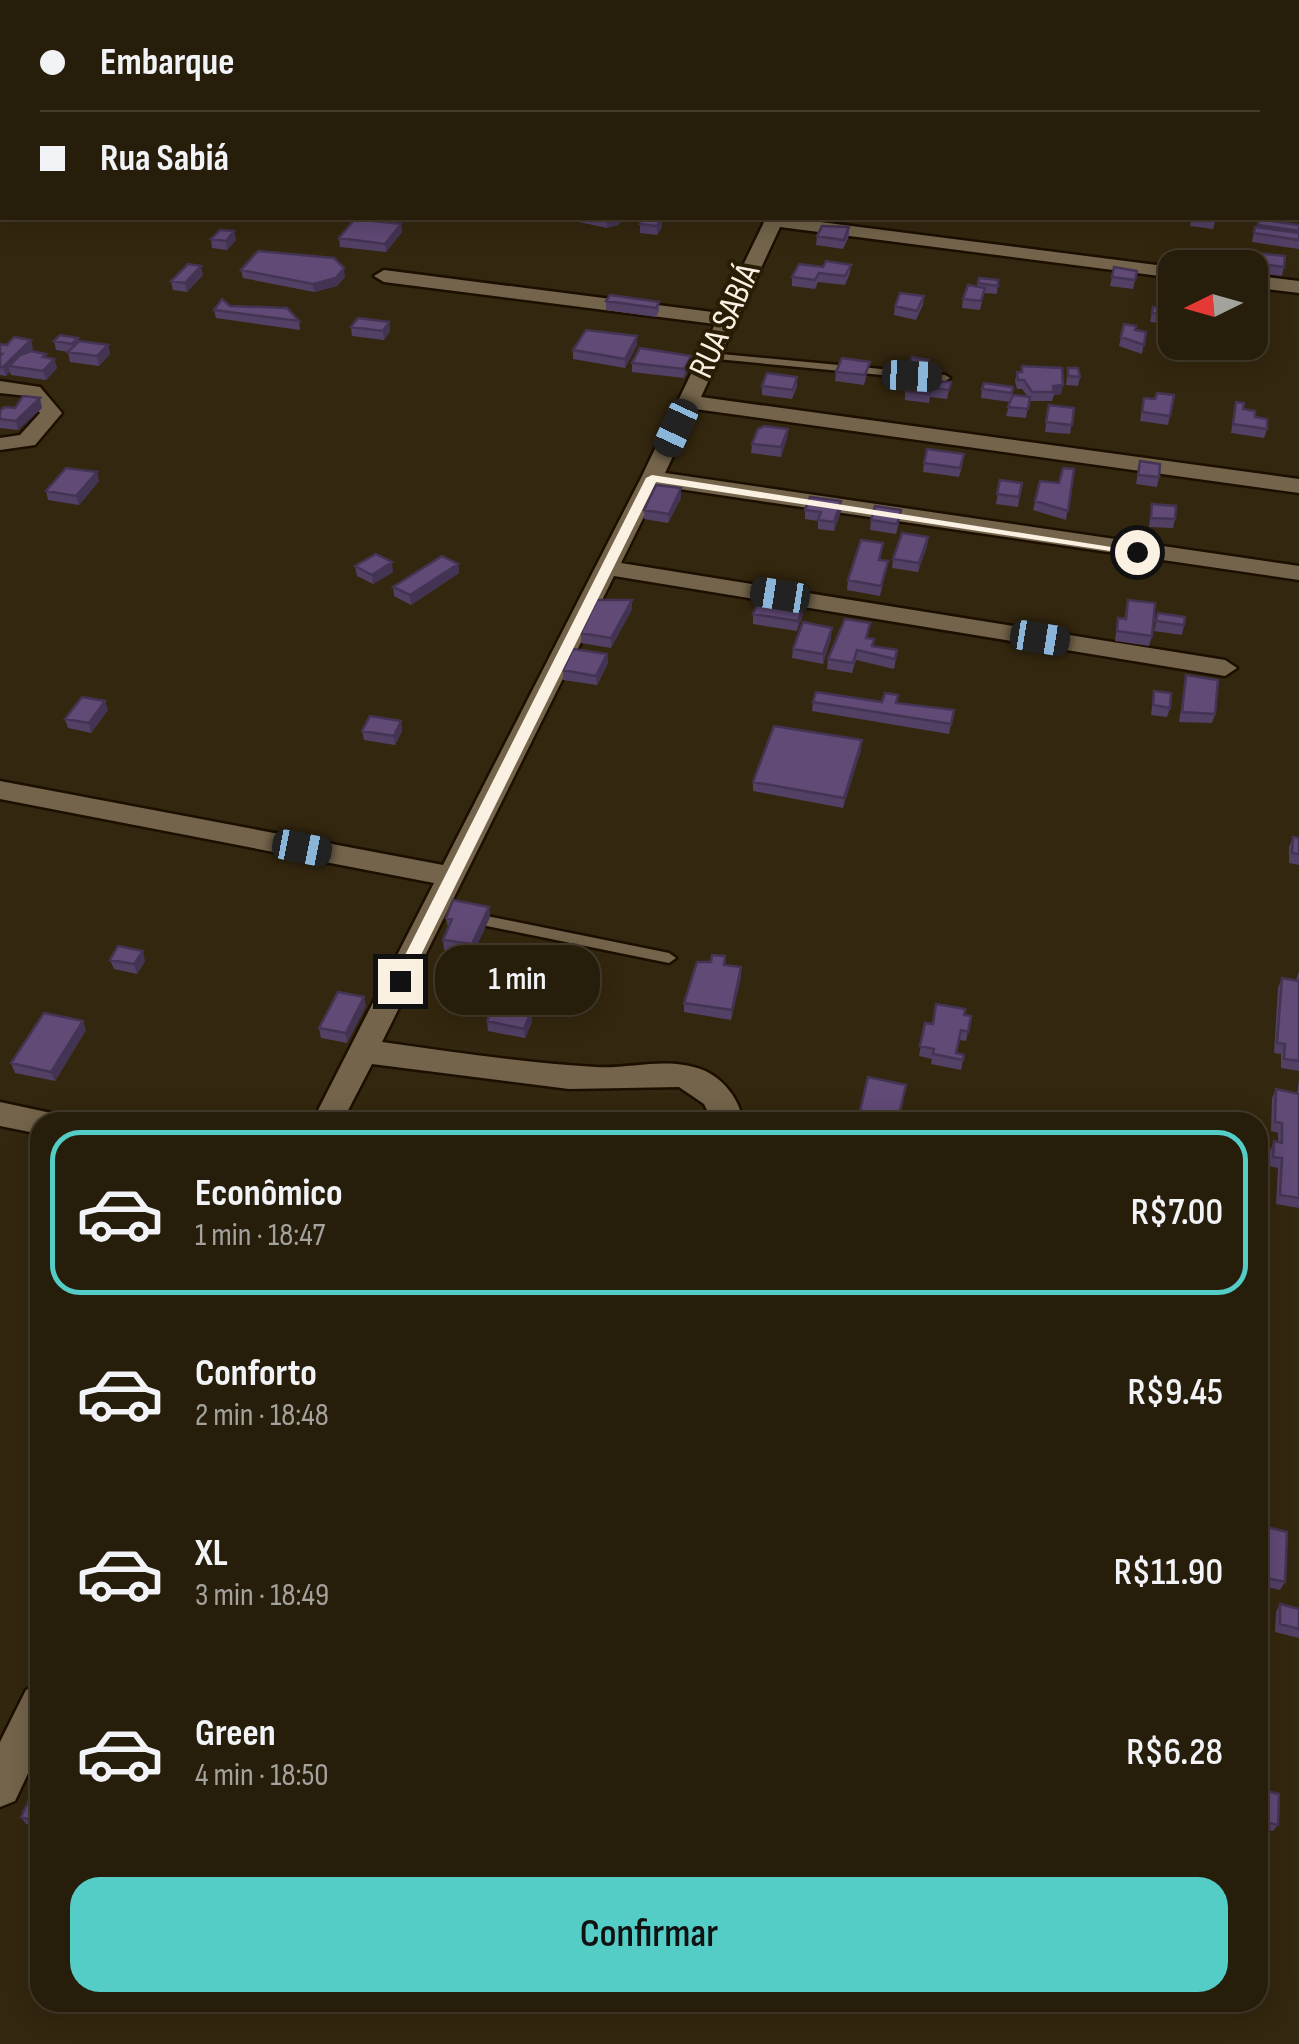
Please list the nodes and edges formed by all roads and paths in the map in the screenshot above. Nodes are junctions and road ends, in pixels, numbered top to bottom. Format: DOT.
graph roads {
  1 [pos="774,220"];
  2 [pos="782,220"];
  3 [pos="1158,270"];
  4 [pos="384,276"];
  5 [pos="1268,283"];
  6 [pos="1299,287"];
  7 [pos="726,320"];
  8 [pos="710,356"];
  9 [pos="945,378"];
  10 [pos="0,386"];
  11 [pos="688,402"];
  12 [pos="0,444"];
  13 [pos="652,478"];
  14 [pos="1299,486"];
  15 [pos="607,568"];
  16 [pos="1299,573"];
  17 [pos="1225,668"];
  18 [pos="0,790"];
  19 [pos="453,877"];
  20 [pos="437,911"];
  21 [pos="669,958"];
  22 [pos="363,1051"];
  23 [pos="332,1112"];
  24 [pos="726,1112"];
  25 [pos="0,1114"];
  26 [pos="30,1120"];
  27 [pos="30,1724"];
  28 [pos="0,1786"];
  1 -- 7 [label="street, RUA SABIÁ"];
  2 -- 3 [label="street"];
  4 -- 7 [label="street"];
  5 -- 6 [label="street"];
  7 -- 8 [label="street, RUA SABIÁ"];
  8 -- 9 [label="lane"];
  8 -- 11 [label="street, RUA SABIÁ"];
  10 -- 12 [label="street"];
  11 -- 13 [label="street, RUA SABIÁ"];
  11 -- 14 [label="street"];
  13 -- 15 [label="street, RUA SABIÁ"];
  13 -- 16 [label="street"];
  15 -- 17 [label="street"];
  15 -- 19 [label="street, RUA SABIÁ"];
  18 -- 19 [label="street"];
  19 -- 20 [label="street, RUA SABIÁ"];
  20 -- 21 [label="lane"];
  20 -- 22 [label="street, RUA SABIÁ"];
  22 -- 23 [label="street, RUA SABIÁ"];
  22 -- 24 [label="street"];
  25 -- 26 [label="street"];
  27 -- 28 [label="street"];
}
